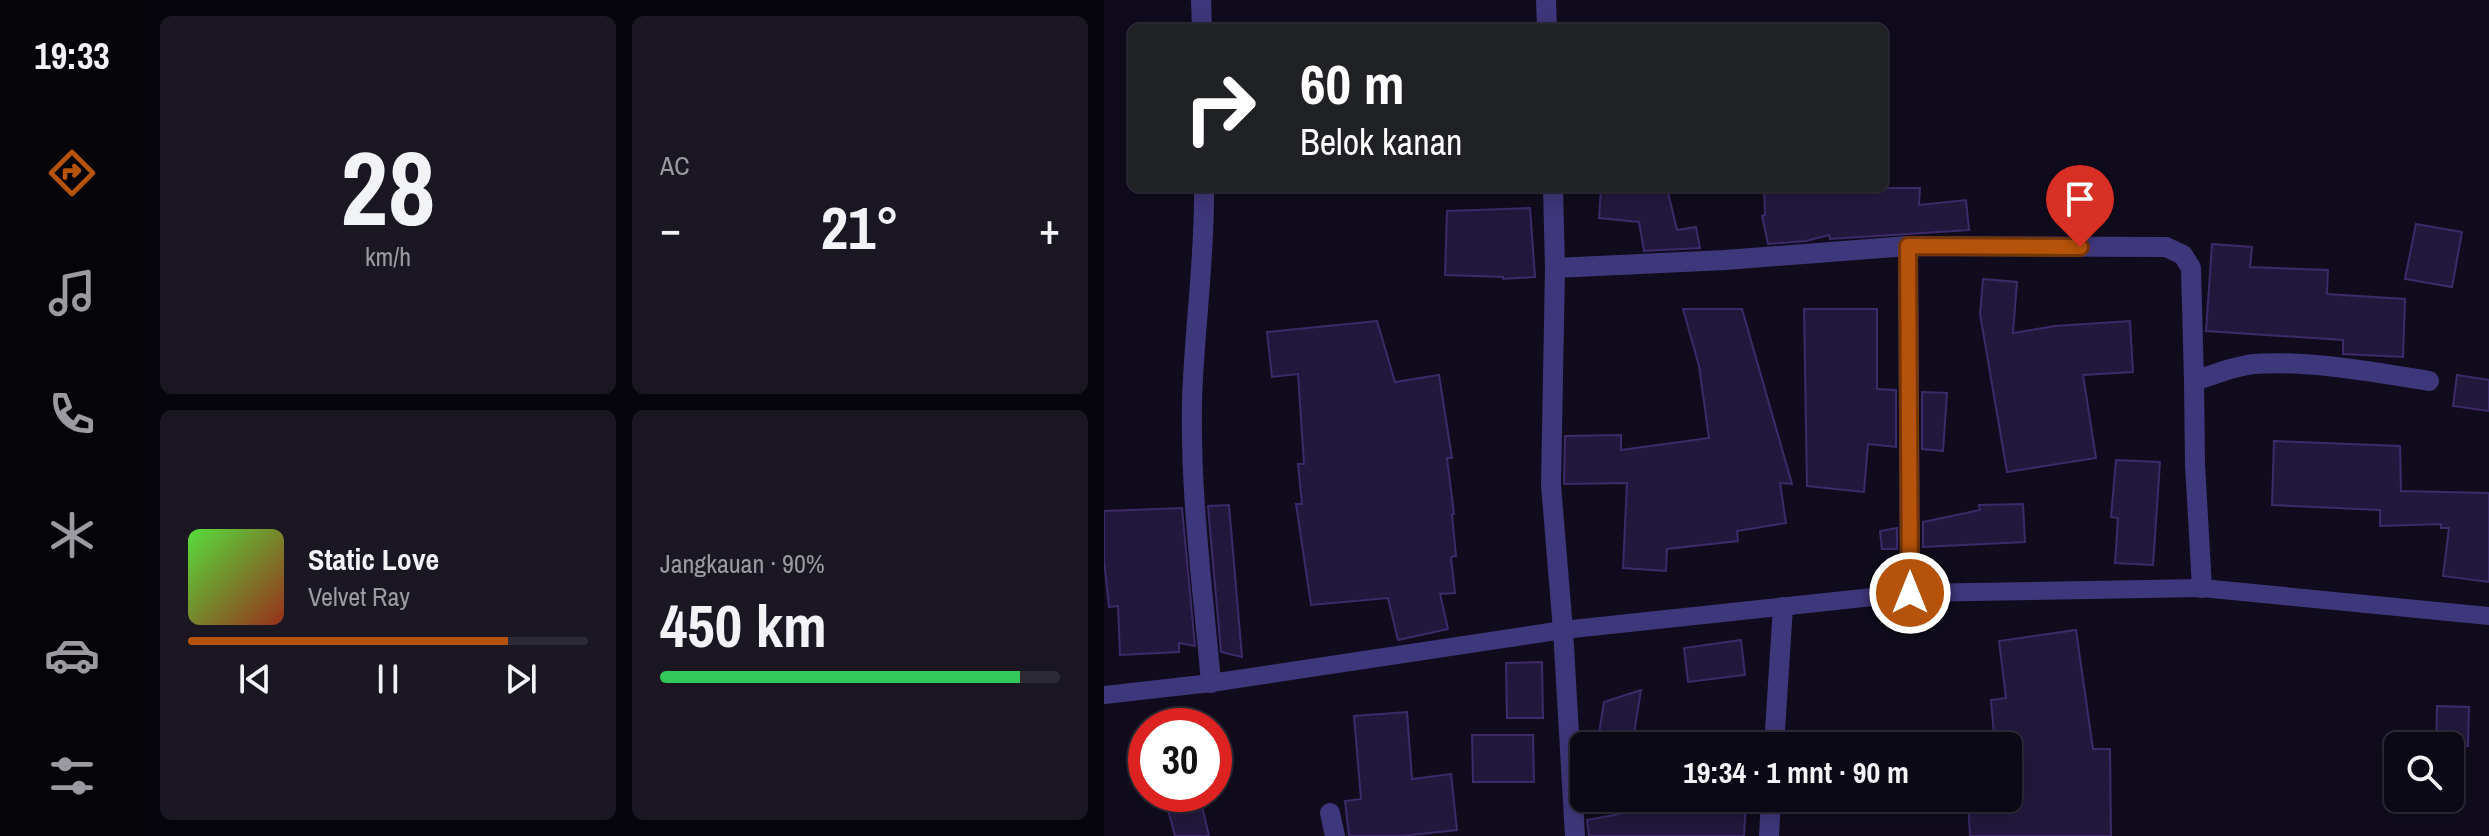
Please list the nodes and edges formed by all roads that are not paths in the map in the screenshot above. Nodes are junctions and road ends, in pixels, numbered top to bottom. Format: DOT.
graph roads {
  1 [pos="1201,0"];
  2 [pos="1546,0"];
  3 [pos="1202,24"];
  4 [pos="1547,24"];
  5 [pos="1204,192"];
  6 [pos="1553,192"];
  7 [pos="1908,246"];
  8 [pos="1555,268"];
  9 [pos="2194,381"];
  10 [pos="2429,381"];
  11 [pos="2202,588"];
  12 [pos="1910,593"];
  13 [pos="1783,607"];
  14 [pos="2489,616"];
  15 [pos="1563,630"];
  16 [pos="1211,683"];
  17 [pos="1104,695"];
  18 [pos="1775,732"];
  19 [pos="1770,812"];
  20 [pos="1330,813"];
  21 [pos="1335,836"];
  22 [pos="1575,836"];
  23 [pos="1769,836"];
  1 -- 3 [label="street"];
  2 -- 4 [label="street"];
  5 -- 16 [label="street"];
  6 -- 8 [label="street"];
  7 -- 8 [label="street"];
  7 -- 9 [label="street"];
  7 -- 12 [label="street"];
  8 -- 15 [label="street"];
  9 -- 10 [label="street"];
  9 -- 11 [label="street"];
  11 -- 12 [label="lane"];
  11 -- 14 [label="lane"];
  12 -- 13 [label="lane"];
  13 -- 15 [label="lane"];
  13 -- 18 [label="street"];
  15 -- 16 [label="lane"];
  15 -- 22 [label="street"];
  16 -- 17 [label="lane"];
  19 -- 23 [label="street"];
  20 -- 21 [label="street"];
}
